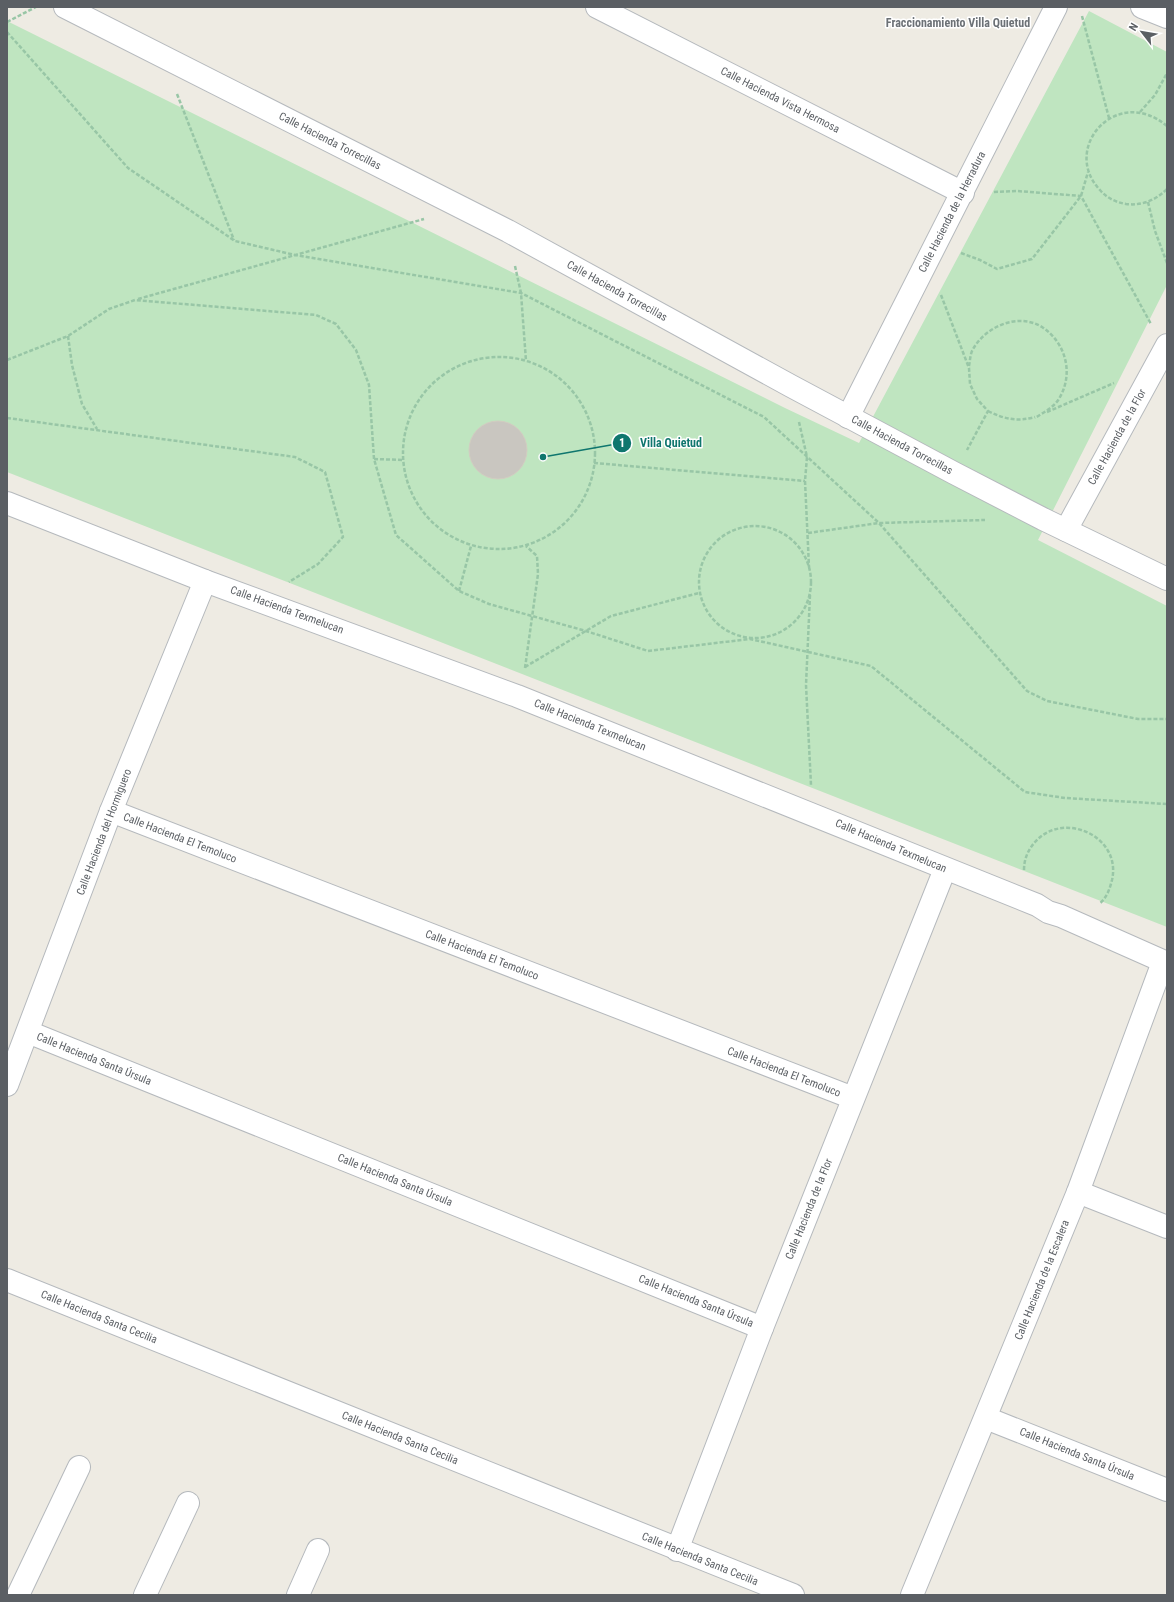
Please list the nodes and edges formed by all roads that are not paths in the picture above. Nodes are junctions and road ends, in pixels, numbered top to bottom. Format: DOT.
graph roads {
  1 [pos="65,7"];
  2 [pos="597,7"];
  3 [pos="1056,7"];
  4 [pos="1142,7"];
  5 [pos="1167,17"];
  6 [pos="963,193"];
  7 [pos="1166,347"];
  8 [pos="848,417"];
  9 [pos="7,503"];
  10 [pos="1066,530"];
  11 [pos="1167,579"];
  12 [pos="206,581"];
  13 [pos="111,811"];
  14 [pos="945,869"];
  15 [pos="1165,962"];
  16 [pos="28,1032"];
  17 [pos="7,1085"];
  18 [pos="853,1098"];
  19 [pos="1078,1192"];
  20 [pos="1167,1227"];
  21 [pos="7,1280"];
  22 [pos="762,1328"];
  23 [pos="986,1418"];
  24 [pos="79,1467"];
  25 [pos="1167,1490"];
  26 [pos="188,1503"];
  27 [pos="318,1550"];
  28 [pos="677,1550"];
  29 [pos="18,1595"];
  30 [pos="145,1595"];
  31 [pos="298,1595"];
  32 [pos="793,1595"];
  33 [pos="912,1595"];
  1 -- 8 [label="street, Calle Hacienda Torrecillas"];
  2 -- 6 [label="street, Calle Hacienda Vista Hermosa"];
  3 -- 6 [label="street, Calle Hacienda de la Herradura"];
  4 -- 5 [label="street"];
  6 -- 8 [label="street, Calle Hacienda de la Herradura"];
  7 -- 10 [label="street, Calle Hacienda de la Flor"];
  8 -- 10 [label="street, Calle Hacienda Torrecillas"];
  9 -- 12 [label="street, Calle Hacienda Texmelucan"];
  10 -- 11 [label="street, Calle Hacienda Torrecillas"];
  12 -- 13 [label="street, Calle Hacienda del Hormiguero"];
  12 -- 14 [label="street, Calle Hacienda Texmelucan"];
  13 -- 16 [label="street, Calle Hacienda del Hormiguero"];
  13 -- 18 [label="street, Calle Hacienda El Temoluco"];
  14 -- 15 [label="street, Calle Hacienda Texmelucan"];
  14 -- 18 [label="street, Calle Hacienda de la Flor"];
  15 -- 19 [label="street, Calle Hacienda de la Escalera"];
  16 -- 17 [label="street, Calle Hacienda del Hormiguero"];
  16 -- 22 [label="street, Calle Hacienda Santa Úrsula"];
  18 -- 22 [label="street, Calle Hacienda de la Flor"];
  19 -- 20 [label="street"];
  19 -- 23 [label="street, Calle Hacienda de la Escalera"];
  21 -- 28 [label="street, Calle Hacienda Santa Cecilia"];
  22 -- 28 [label="street, Calle Hacienda de la Flor"];
  23 -- 25 [label="street, Calle Hacienda Santa Úrsula"];
  23 -- 33 [label="street, Calle Hacienda de la Escalera"];
  24 -- 29 [label="street"];
  26 -- 30 [label="street"];
  27 -- 31 [label="street"];
  28 -- 32 [label="street, Calle Hacienda Santa Cecilia"];
}
